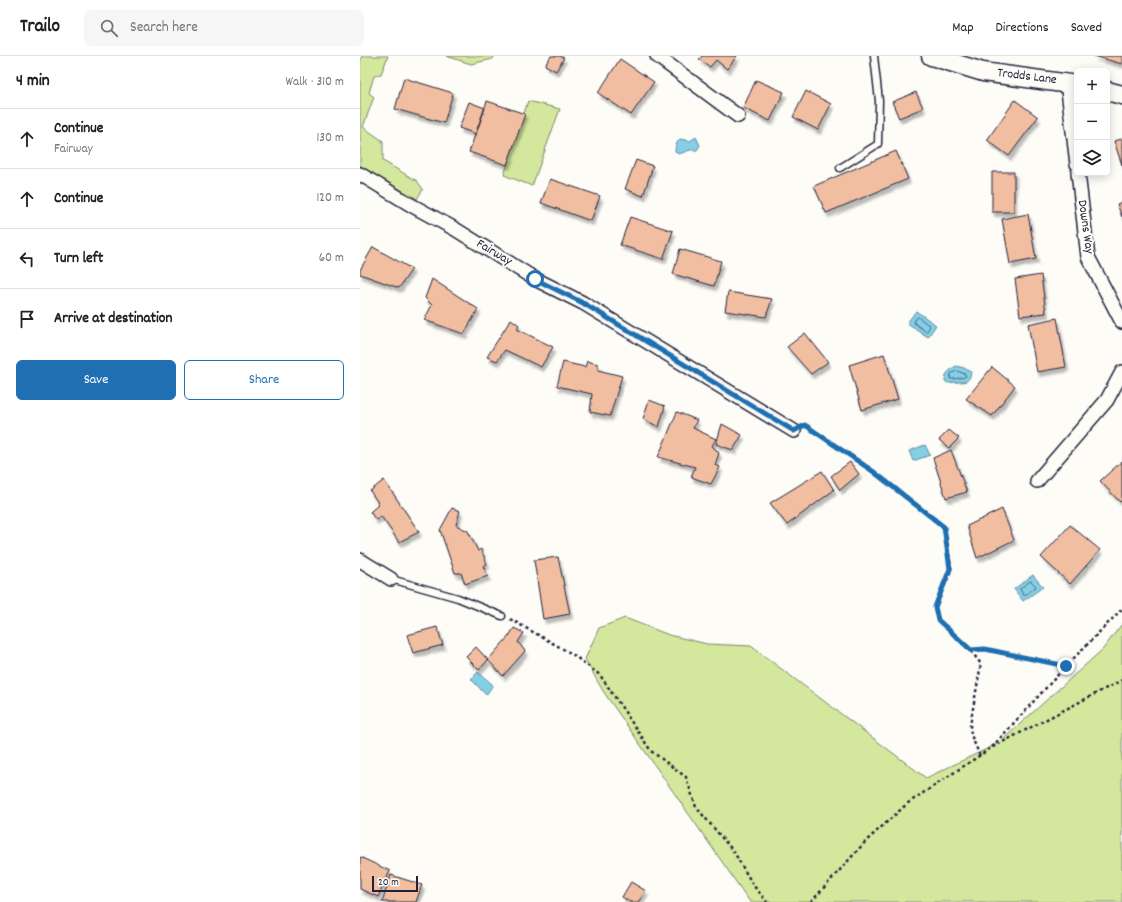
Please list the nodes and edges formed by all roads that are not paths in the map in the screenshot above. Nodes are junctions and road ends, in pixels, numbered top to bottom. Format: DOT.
graph roads {
  1 [pos="657,56"];
  2 [pos="874,56"];
  3 [pos="931,56"];
  4 [pos="1072,83"];
  5 [pos="1110,92"];
  6 [pos="1122,95"];
  7 [pos="738,116"];
  8 [pos="1076,140"];
  9 [pos="840,168"];
  10 [pos="360,174"];
  11 [pos="1078,176"];
  12 [pos="1122,322"];
  13 [pos="1122,372"];
  14 [pos="794,431"];
  15 [pos="1037,481"];
  16 [pos="360,560"];
  17 [pos="391,579"];
  18 [pos="502,616"];
  1 -- 7 [label="street"];
  2 -- 9 [label="lane"];
  3 -- 4 [label="street, Trodds Lane"];
  4 -- 8 [label="street"];
  5 -- 6 [label="street"];
  10 -- 14 [label="street, Fairway"];
  11 -- 12 [label="street, Downs Way"];
  13 -- 15 [label="street"];
  16 -- 17 [label="street"];
  17 -- 18 [label="lane"];
}
